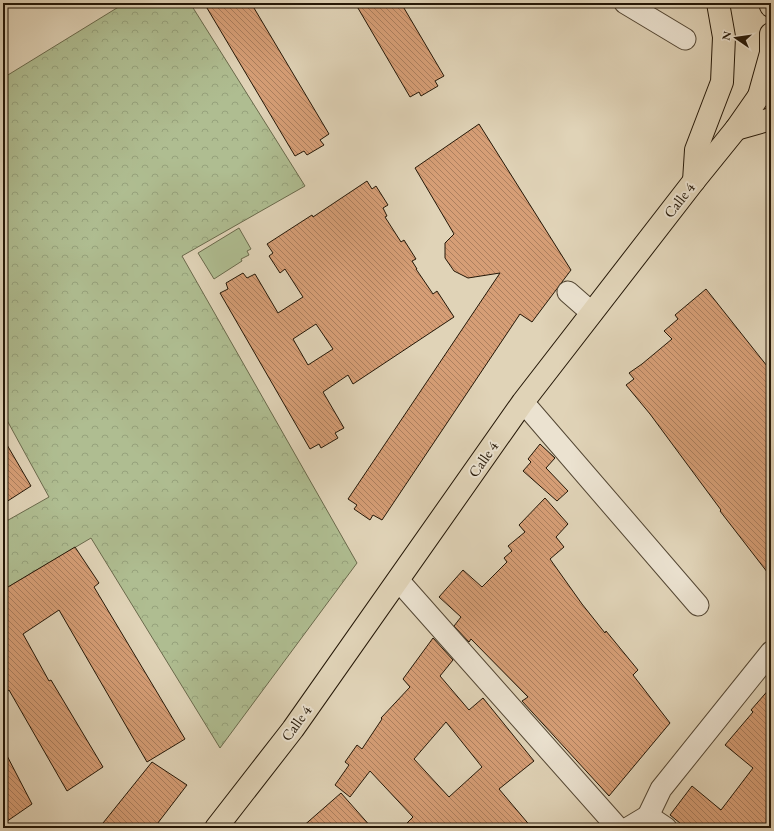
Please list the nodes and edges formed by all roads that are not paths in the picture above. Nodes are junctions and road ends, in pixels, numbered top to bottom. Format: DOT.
graph roads {
  1 [pos="625,3"];
  2 [pos="718,3"];
  3 [pos="771,34"];
  4 [pos="685,39"];
  5 [pos="765,91"];
  6 [pos="771,119"];
  7 [pos="736,130"];
  8 [pos="694,181"];
  9 [pos="568,292"];
  10 [pos="592,313"];
  11 [pos="523,402"];
  12 [pos="398,580"];
  13 [pos="698,605"];
  14 [pos="771,652"];
  15 [pos="648,816"];
  16 [pos="216,828"];
  17 [pos="618,828"];
  18 [pos="628,828"];
  19 [pos="666,828"];
  1 -- 4 [label="street"];
  2 -- 8 [label="main road"];
  3 -- 5 [label="main road, Calle 4"];
  5 -- 7 [label="main road, Calle 4"];
  6 -- 7 [label="main road"];
  7 -- 8 [label="main road, Calle 4"];
  8 -- 10 [label="main road, Calle 4"];
  9 -- 10 [label="street"];
  10 -- 11 [label="main road, Calle 4"];
  11 -- 12 [label="main road, Calle 4"];
  11 -- 13 [label="street"];
  12 -- 16 [label="main road, Calle 4"];
  12 -- 17 [label="street"];
  14 -- 15 [label="street"];
  15 -- 18 [label="street"];
  15 -- 19 [label="street"];
}
